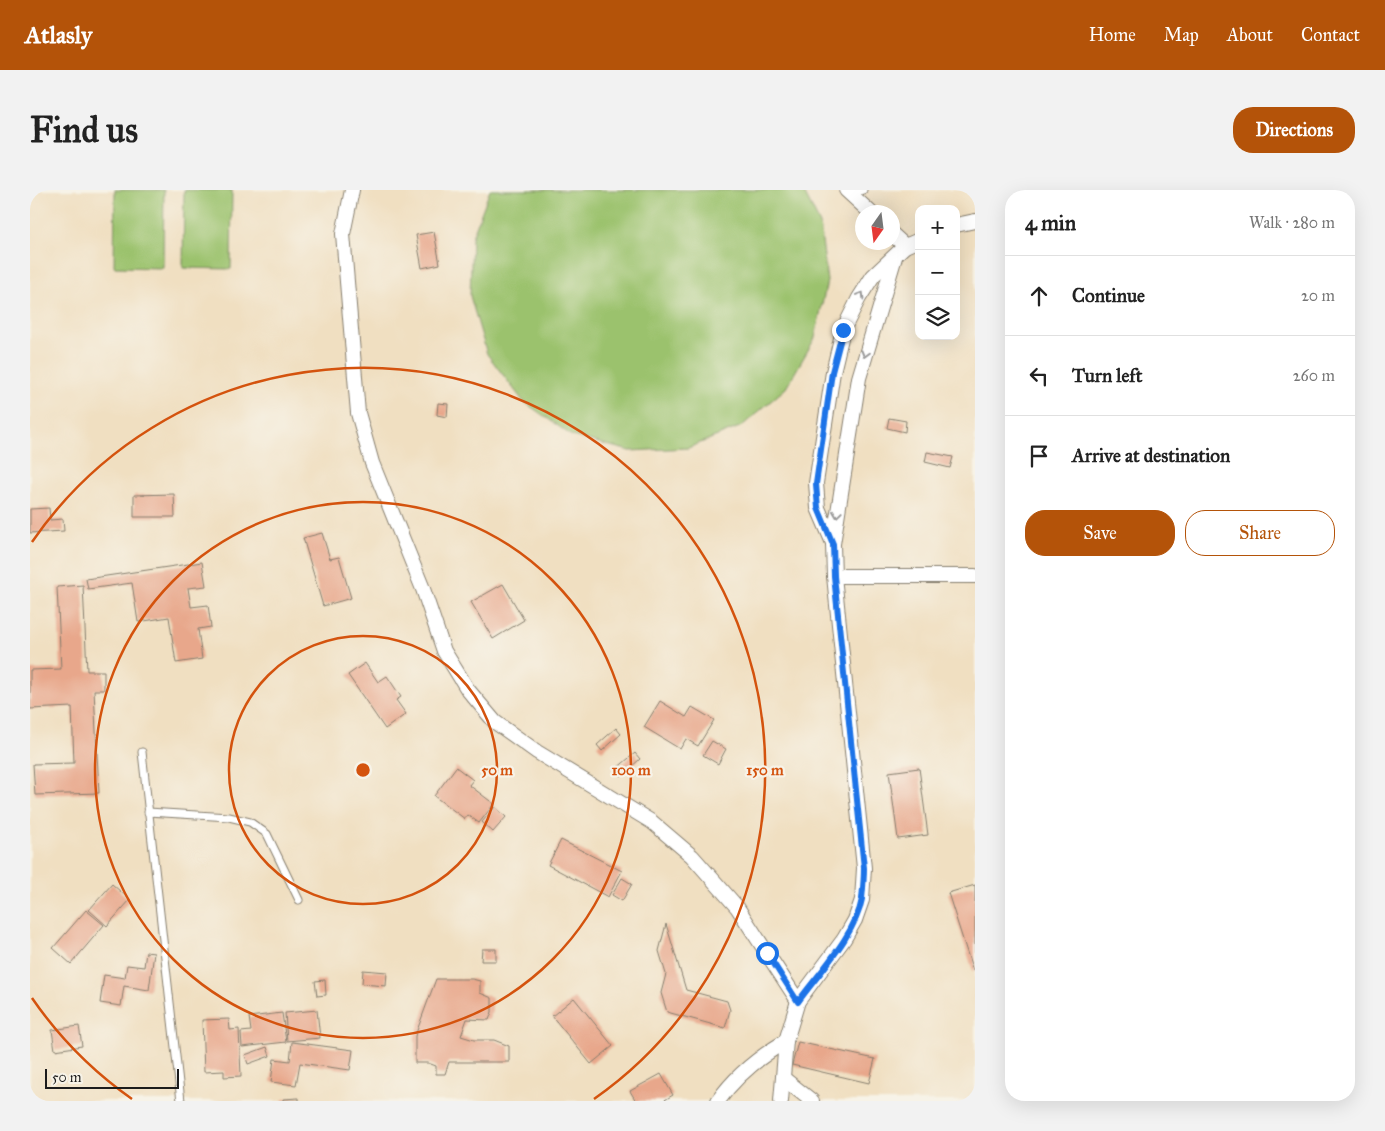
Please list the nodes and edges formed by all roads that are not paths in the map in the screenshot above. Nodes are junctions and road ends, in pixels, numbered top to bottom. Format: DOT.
graph roads {
  1 [pos="352,190"];
  2 [pos="853,191"];
  3 [pos="864,205"];
  4 [pos="975,221"];
  5 [pos="960,224"];
  6 [pos="900,241"];
  7 [pos="915,242"];
  8 [pos="905,246"];
  9 [pos="895,257"];
  10 [pos="833,544"];
  11 [pos="834,576"];
  12 [pos="975,576"];
  13 [pos="142,752"];
  14 [pos="148,812"];
  15 [pos="299,900"];
  16 [pos="798,1002"];
  17 [pos="786,1041"];
  18 [pos="782,1078"];
  19 [pos="180,1101"];
  20 [pos="718,1101"];
  21 [pos="781,1101"];
  22 [pos="812,1101"];
  1 -- 16 [label="street"];
  2 -- 3 [label="street"];
  4 -- 5 [label="street"];
  6 -- 8 [label="street"];
  7 -- 8 [label="street"];
  8 -- 9 [label="street"];
  9 -- 10 [label="street, one-way"];
  10 -- 9 [label="street, one-way"];
  10 -- 11 [label="street"];
  11 -- 12 [label="street"];
  11 -- 16 [label="street"];
  13 -- 14 [label="lane"];
  14 -- 15 [label="lane"];
  14 -- 19 [label="lane"];
  16 -- 17 [label="street"];
  17 -- 18 [label="street"];
  17 -- 20 [label="street"];
  18 -- 21 [label="street"];
  18 -- 22 [label="street"];
}
